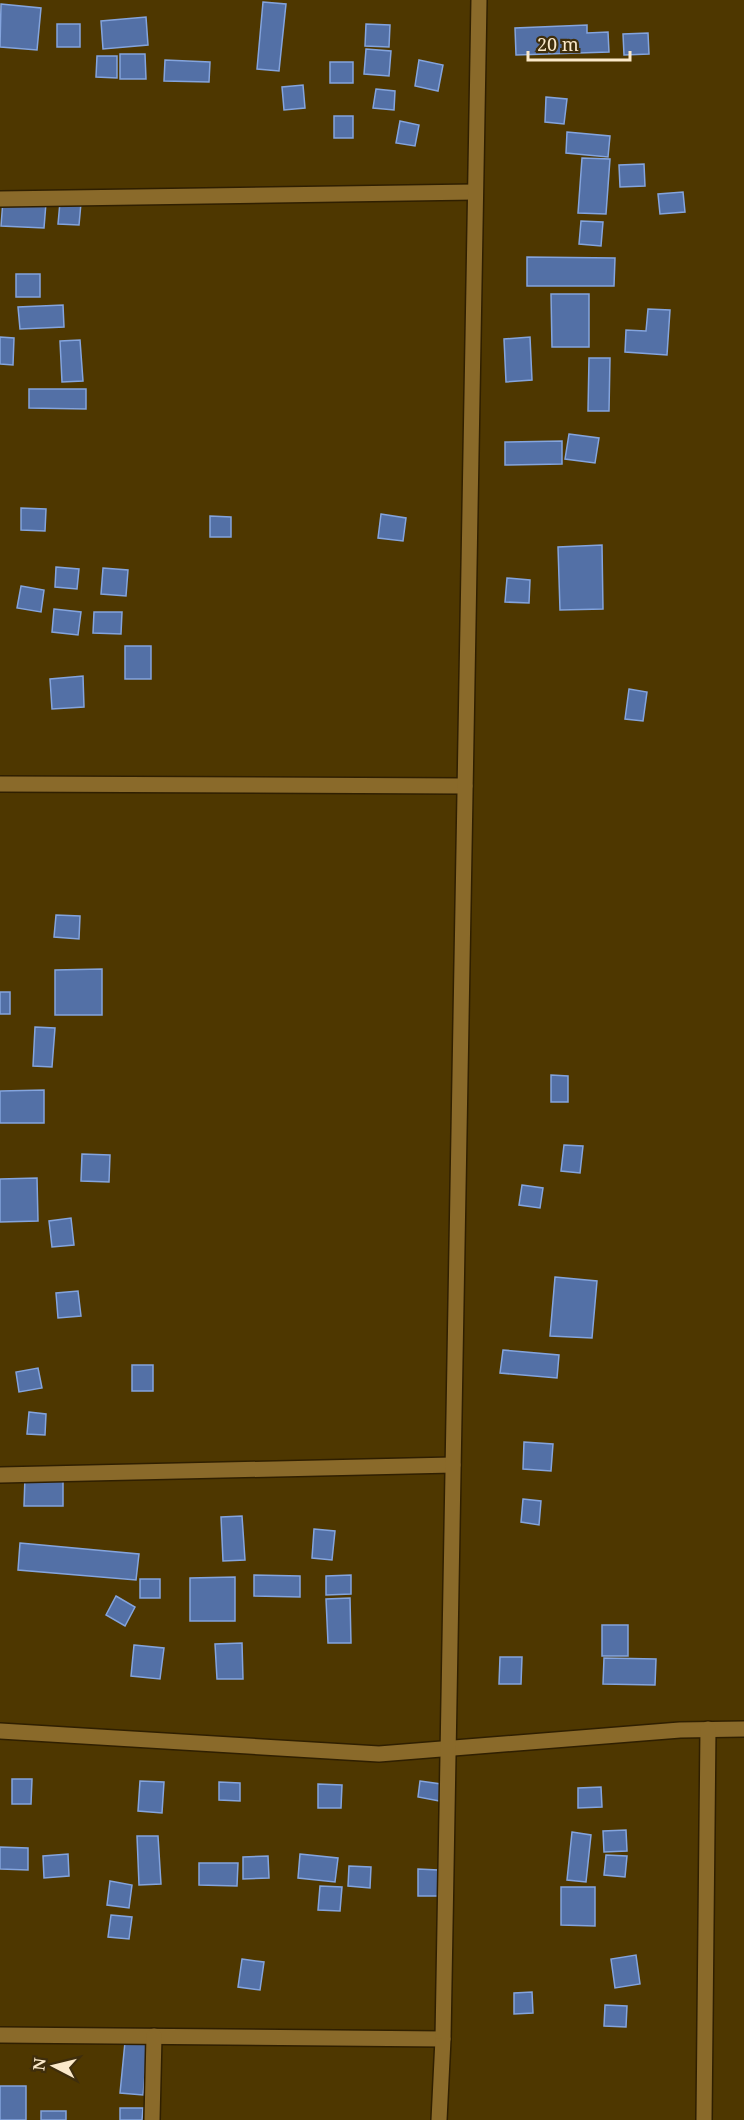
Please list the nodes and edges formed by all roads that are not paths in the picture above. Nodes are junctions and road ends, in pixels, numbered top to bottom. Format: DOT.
graph roads {
  1 [pos="479,0"];
  2 [pos="475,192"];
  3 [pos="0,199"];
  4 [pos="0,784"];
  5 [pos="465,786"];
  6 [pos="453,1465"];
  7 [pos="0,1475"];
  8 [pos="708,1729"];
  9 [pos="744,1729"];
  10 [pos="0,1731"];
  11 [pos="448,1748"];
  12 [pos="0,2035"];
  13 [pos="154,2036"];
  14 [pos="443,2039"];
  15 [pos="152,2120"];
  16 [pos="440,2120"];
  17 [pos="704,2120"];
  1 -- 2 [label="street"];
  2 -- 3 [label="street"];
  2 -- 5 [label="street"];
  4 -- 5 [label="street"];
  5 -- 6 [label="street"];
  6 -- 7 [label="street"];
  6 -- 11 [label="street"];
  8 -- 9 [label="street"];
  8 -- 11 [label="street"];
  8 -- 17 [label="street"];
  10 -- 11 [label="street"];
  11 -- 14 [label="street"];
  12 -- 13 [label="street"];
  13 -- 14 [label="street"];
  13 -- 15 [label="street"];
  14 -- 16 [label="street"];
}
